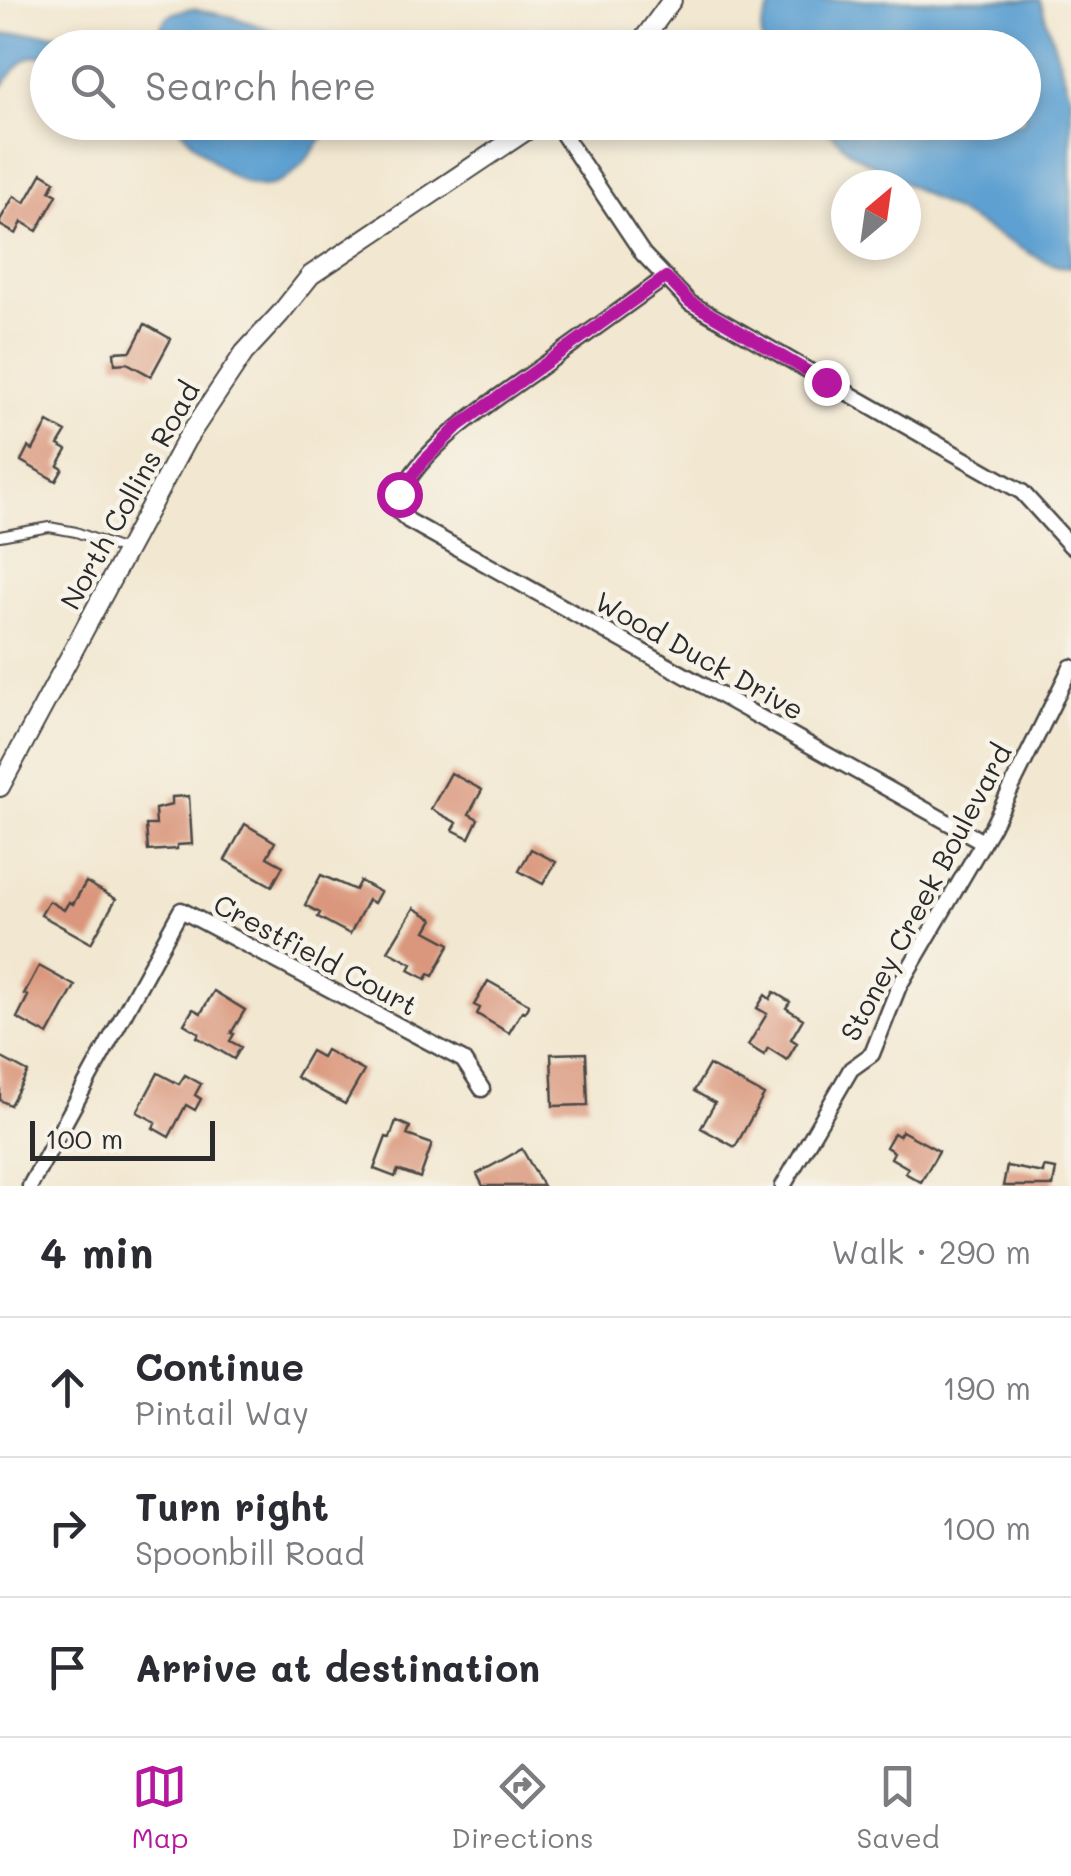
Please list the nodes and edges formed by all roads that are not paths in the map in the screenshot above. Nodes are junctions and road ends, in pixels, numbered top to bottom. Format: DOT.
graph roads {
  1 [pos="672,0"];
  2 [pos="650,30"];
  3 [pos="512,140"];
  4 [pos="566,140"];
  5 [pos="666,277"];
  6 [pos="0,536"];
  7 [pos="1071,546"];
  8 [pos="127,551"];
  9 [pos="1071,667"];
  10 [pos="0,787"];
  11 [pos="983,842"];
  12 [pos="482,1088"];
  13 [pos="785,1185"];
  14 [pos="30,1186"];
  1 -- 2 [label="street"];
  3 -- 8 [label="street, North Collins Road"];
  4 -- 5 [label="street"];
  5 -- 7 [label="street"];
  5 -- 11 [label="street, Wood Duck Drive"];
  6 -- 8 [label="lane"];
  8 -- 10 [label="street, North Collins Road"];
  9 -- 11 [label="street, Stoney Creek Boulevard"];
  11 -- 13 [label="street, Stoney Creek Boulevard"];
  12 -- 14 [label="street, Crestfield Court"];
}
